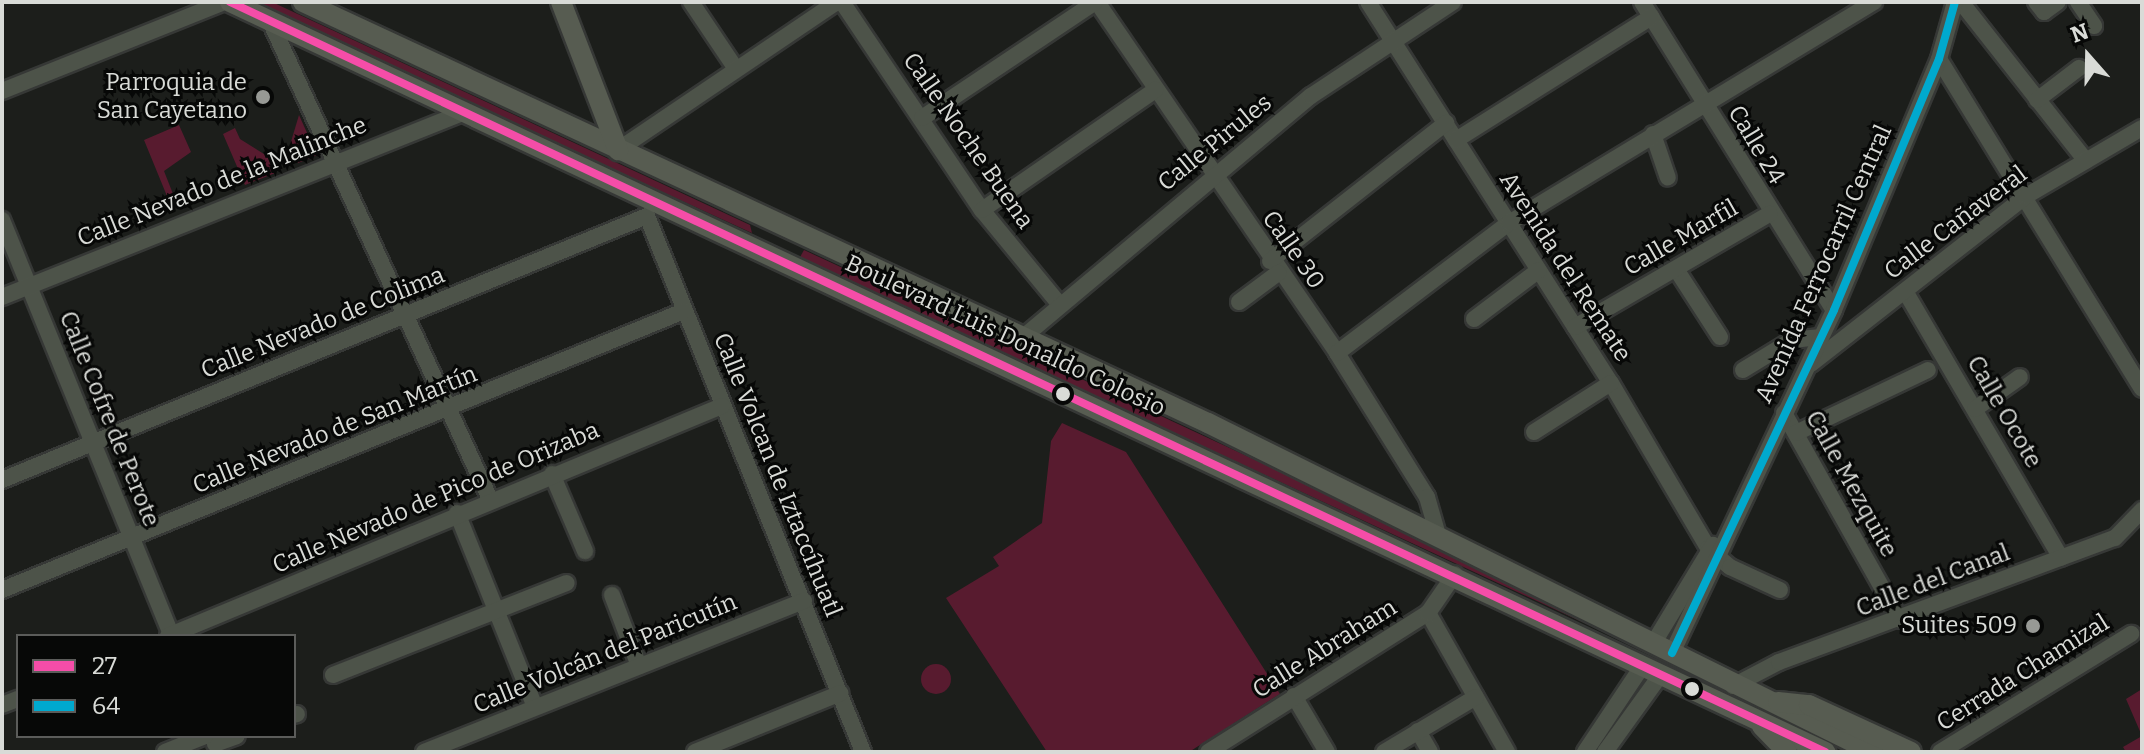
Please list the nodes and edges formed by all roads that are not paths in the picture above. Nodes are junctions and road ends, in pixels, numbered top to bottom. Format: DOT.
graph roads {
  1 [pos="228,2"];
  2 [pos="303,2"];
  3 [pos="561,2"];
  4 [pos="691,2"];
  5 [pos="840,2"];
  6 [pos="1096,2"];
  7 [pos="1368,2"];
  8 [pos="1453,2"];
  9 [pos="1874,2"];
  10 [pos="1958,2"];
  11 [pos="2058,2"];
  12 [pos="2078,2"];
  13 [pos="2040,7"];
  14 [pos="1650,8"];
  15 [pos="270,21"];
  16 [pos="2094,26"];
  17 [pos="1392,39"];
  18 [pos="1939,59"];
  19 [pos="2079,68"];
  20 [pos="736,69"];
  21 [pos="1155,90"];
  22 [pos="2,91"];
  23 [pos="2037,100"];
  24 [pos="1705,106"];
  25 [pos="461,113"];
  26 [pos="922,118"];
  27 [pos="1446,123"];
  28 [pos="2142,128"];
  29 [pos="1653,134"];
  30 [pos="1456,140"];
  31 [pos="618,150"];
  32 [pos="2086,161"];
  33 [pos="334,163"];
  34 [pos="1212,175"];
  35 [pos="1668,178"];
  36 [pos="2026,196"];
  37 [pos="649,209"];
  38 [pos="982,210"];
  39 [pos="1769,214"];
  40 [pos="2,220"];
  41 [pos="1509,223"];
  42 [pos="1274,267"];
  43 [pos="1676,269"];
  44 [pos="1539,270"];
  45 [pos="28,286"];
  46 [pos="1905,291"];
  47 [pos="2,297"];
  48 [pos="1239,302"];
  49 [pos="1060,305"];
  50 [pos="1834,310"];
  51 [pos="684,311"];
  52 [pos="405,316"];
  53 [pos="1474,319"];
  54 [pos="1575,327"];
  55 [pos="1720,337"];
  56 [pos="1821,337"];
  57 [pos="1021,339"];
  58 [pos="1337,353"];
  59 [pos="1806,368"];
  60 [pos="1743,370"];
  61 [pos="1928,370"];
  62 [pos="2020,377"];
  63 [pos="1611,383"];
  64 [pos="2142,389"];
  65 [pos="722,406"];
  66 [pos="1975,409"];
  67 [pos="450,410"];
  68 [pos="1784,413"];
  69 [pos="1534,432"];
  70 [pos="1796,433"];
  71 [pos="93,442"];
  72 [pos="552,474"];
  73 [pos="2,480"];
  74 [pos="490,499"];
  75 [pos="2142,510"];
  76 [pos="457,513"];
  77 [pos="1437,533"];
  78 [pos="132,538"];
  79 [pos="1716,549"];
  80 [pos="585,551"];
  81 [pos="2061,558"];
  82 [pos="1455,574"];
  83 [pos="566,583"];
  84 [pos="2,590"];
  85 [pos="1780,590"];
  86 [pos="612,595"];
  87 [pos="804,601"];
  88 [pos="498,611"];
  89 [pos="1428,613"];
  90 [pos="1900,620"];
  91 [pos="170,634"];
  92 [pos="176,634"];
  93 [pos="2131,634"];
  94 [pos="1663,649"];
  95 [pos="639,666"];
  96 [pos="1650,672"];
  97 [pos="333,675"];
  98 [pos="1733,686"];
  99 [pos="841,693"];
  100 [pos="1294,696"];
  101 [pos="1476,697"];
  102 [pos="535,707"];
  103 [pos="1761,711"];
  104 [pos="1418,731"];
  105 [pos="1799,738"];
  106 [pos="212,742"];
  107 [pos="165,752"];
  108 [pos="424,752"];
  109 [pos="695,752"];
  110 [pos="863,752"];
  111 [pos="1208,752"];
  112 [pos="1327,752"];
  113 [pos="1384,752"];
  114 [pos="1430,752"];
  115 [pos="1507,752"];
  116 [pos="1585,752"];
  117 [pos="1605,752"];
  118 [pos="1825,752"];
  119 [pos="1873,752"];
  120 [pos="1911,752"];
  121 [pos="1940,752"];
  1 -- 15 [label="main road, Boulevard Luis Donaldo Colosio"];
  1 -- 22 [label="street"];
  2 -- 31 [label="main road, Boulevard Luis Donaldo Colosio"];
  3 -- 31 [label="main road"];
  4 -- 20 [label="street"];
  5 -- 20 [label="street"];
  5 -- 26 [label="street, Calle Noche Buena"];
  6 -- 21 [label="street, Calle 30"];
  6 -- 26 [label="street"];
  7 -- 17 [label="street, Avenida del Remate"];
  8 -- 17 [label="street, Calle Pirules"];
  9 -- 24 [label="street"];
  10 -- 18 [label="street, Avenida Ferrocarril Central"];
  10 -- 23 [label="street"];
  11 -- 13 [label="street"];
  12 -- 16 [label="street"];
  14 -- 24 [label="street, Calle 24"];
  14 -- 30 [label="street"];
  15 -- 25 [label="main road, Boulevard Luis Donaldo Colosio"];
  15 -- 33 [label="street"];
  17 -- 27 [label="street, Avenida del Remate"];
  17 -- 34 [label="street, Calle Pirules"];
  18 -- 36 [label="street"];
  18 -- 50 [label="street, Avenida Ferrocarril Central"];
  19 -- 23 [label="street"];
  20 -- 31 [label="street"];
  21 -- 34 [label="street, Calle 30"];
  21 -- 38 [label="street"];
  23 -- 32 [label="street"];
  24 -- 29 [label="street"];
  24 -- 39 [label="street, Calle 24"];
  25 -- 33 [label="street, Calle Nevado de la Malinche"];
  25 -- 37 [label="main road, Boulevard Luis Donaldo Colosio"];
  26 -- 38 [label="street, Calle Noche Buena"];
  27 -- 30 [label="street, Avenida del Remate"];
  27 -- 42 [label="street"];
  28 -- 32 [label="street, Calle Cañaveral"];
  29 -- 35 [label="street"];
  29 -- 41 [label="street"];
  30 -- 41 [label="street, Avenida del Remate"];
  31 -- 57 [label="main road, Boulevard Luis Donaldo Colosio"];
  32 -- 36 [label="street, Calle Cañaveral"];
  33 -- 45 [label="street, Calle Nevado de la Malinche"];
  33 -- 52 [label="street"];
  34 -- 42 [label="street, Calle 30"];
  34 -- 49 [label="street, Calle Pirules"];
  36 -- 46 [label="street, Calle Cañaveral"];
  36 -- 64 [label="street"];
  37 -- 51 [label="street, Calle Volcan de Iztaccíhuatl"];
  37 -- 52 [label="street, Calle Nevado de Colima"];
  37 -- 82 [label="main road, Boulevard Luis Donaldo Colosio"];
  38 -- 49 [label="street, Calle Noche Buena"];
  39 -- 43 [label="street, Calle Marfil"];
  39 -- 50 [label="street, Calle 24"];
  40 -- 45 [label="street, Calle Cofre de Perote"];
  41 -- 44 [label="street, Avenida del Remate"];
  41 -- 58 [label="street"];
  42 -- 48 [label="street"];
  42 -- 58 [label="street, Calle 30"];
  43 -- 54 [label="street, Calle Marfil"];
  43 -- 55 [label="street"];
  44 -- 53 [label="street"];
  44 -- 54 [label="street, Avenida del Remate"];
  45 -- 47 [label="street, Calle Nevado de la Malinche"];
  45 -- 71 [label="street, Calle Cofre de Perote"];
  46 -- 59 [label="street, Calle Cañaveral"];
  46 -- 66 [label="street, Calle Ocote"];
  49 -- 57 [label="street, Calle Pirules"];
  50 -- 56 [label="street, Avenida Ferrocarril Central"];
  51 -- 65 [label="street, Calle Volcan de Iztaccíhuatl"];
  51 -- 67 [label="street, Calle Nevado de San Martín"];
  52 -- 67 [label="street"];
  52 -- 71 [label="street, Calle Nevado de Colima"];
  54 -- 63 [label="street, Avenida del Remate"];
  56 -- 59 [label="street, Avenida Ferrocarril Central"];
  56 -- 60 [label="street"];
  57 -- 77 [label="main road, Boulevard Luis Donaldo Colosio"];
  58 -- 77 [label="street, Calle 30"];
  59 -- 68 [label="street, Avenida Ferrocarril Central"];
  61 -- 70 [label="street"];
  62 -- 66 [label="street"];
  63 -- 69 [label="street"];
  63 -- 79 [label="street, Avenida del Remate"];
  65 -- 72 [label="street, Calle Nevado de Pico de Orizaba"];
  65 -- 87 [label="street, Calle Volcan de Iztaccíhuatl"];
  66 -- 81 [label="street, Calle Ocote"];
  67 -- 74 [label="street"];
  67 -- 78 [label="street, Calle Nevado de San Martín"];
  68 -- 70 [label="street, Calle Mezquite"];
  68 -- 79 [label="street, Avenida Ferrocarril Central"];
  70 -- 90 [label="street, Calle Mezquite"];
  71 -- 73 [label="street, Calle Nevado de Colima"];
  71 -- 78 [label="street, Calle Cofre de Perote"];
  72 -- 74 [label="street, Calle Nevado de Pico de Orizaba"];
  72 -- 80 [label="street"];
  74 -- 76 [label="street, Calle Nevado de Pico de Orizaba"];
  75 -- 81 [label="street, Calle del Canal"];
  76 -- 88 [label="street"];
  76 -- 92 [label="street, Calle Nevado de Pico de Orizaba"];
  77 -- 94 [label="main road, Boulevard Luis Donaldo Colosio"];
  78 -- 84 [label="street, Calle Nevado de San Martín"];
  78 -- 91 [label="street, Calle Cofre de Perote"];
  79 -- 85 [label="street"];
  79 -- 94 [label="street, Avenida Ferrocarril Central"];
  81 -- 90 [label="street, Calle del Canal"];
  82 -- 89 [label="street, Calle Abraham"];
  82 -- 96 [label="main road, Boulevard Luis Donaldo Colosio"];
  83 -- 88 [label="street"];
  86 -- 95 [label="street"];
  87 -- 95 [label="street, Calle Volcán del Paricutín"];
  87 -- 99 [label="street, Calle Volcan de Iztaccíhuatl"];
  88 -- 97 [label="street"];
  88 -- 102 [label="street"];
  89 -- 100 [label="street, Calle Abraham"];
  89 -- 101 [label="street"];
  90 -- 98 [label="street, Calle del Canal"];
  93 -- 121 [label="street, Cerrada Chamizal"];
  94 -- 98 [label="main road, Boulevard Luis Donaldo Colosio"];
  95 -- 102 [label="street, Calle Volcán del Paricutín"];
  96 -- 103 [label="main road, Boulevard Luis Donaldo Colosio"];
  96 -- 116 [label="street"];
  96 -- 117 [label="street"];
  98 -- 103 [label="main road, Boulevard Luis Donaldo Colosio"];
  99 -- 109 [label="street"];
  99 -- 110 [label="street, Calle Volcan de Iztaccíhuatl"];
  100 -- 111 [label="street, Calle Abraham"];
  100 -- 112 [label="street"];
  101 -- 104 [label="street"];
  101 -- 115 [label="street"];
  102 -- 108 [label="street, Calle Volcán del Paricutín"];
  103 -- 105 [label="main road, Boulevard Luis Donaldo Colosio"];
  103 -- 105 [label="main road, Boulevard Luis Donaldo Colosio"];
  103 -- 120 [label="main road, Boulevard Luis Donaldo Colosio"];
  104 -- 113 [label="street"];
  104 -- 114 [label="street"];
  105 -- 118 [label="main road, Boulevard Luis Donaldo Colosio"];
  105 -- 119 [label="main road, Boulevard Luis Donaldo Colosio"];
  106 -- 107 [label="street"];
}
